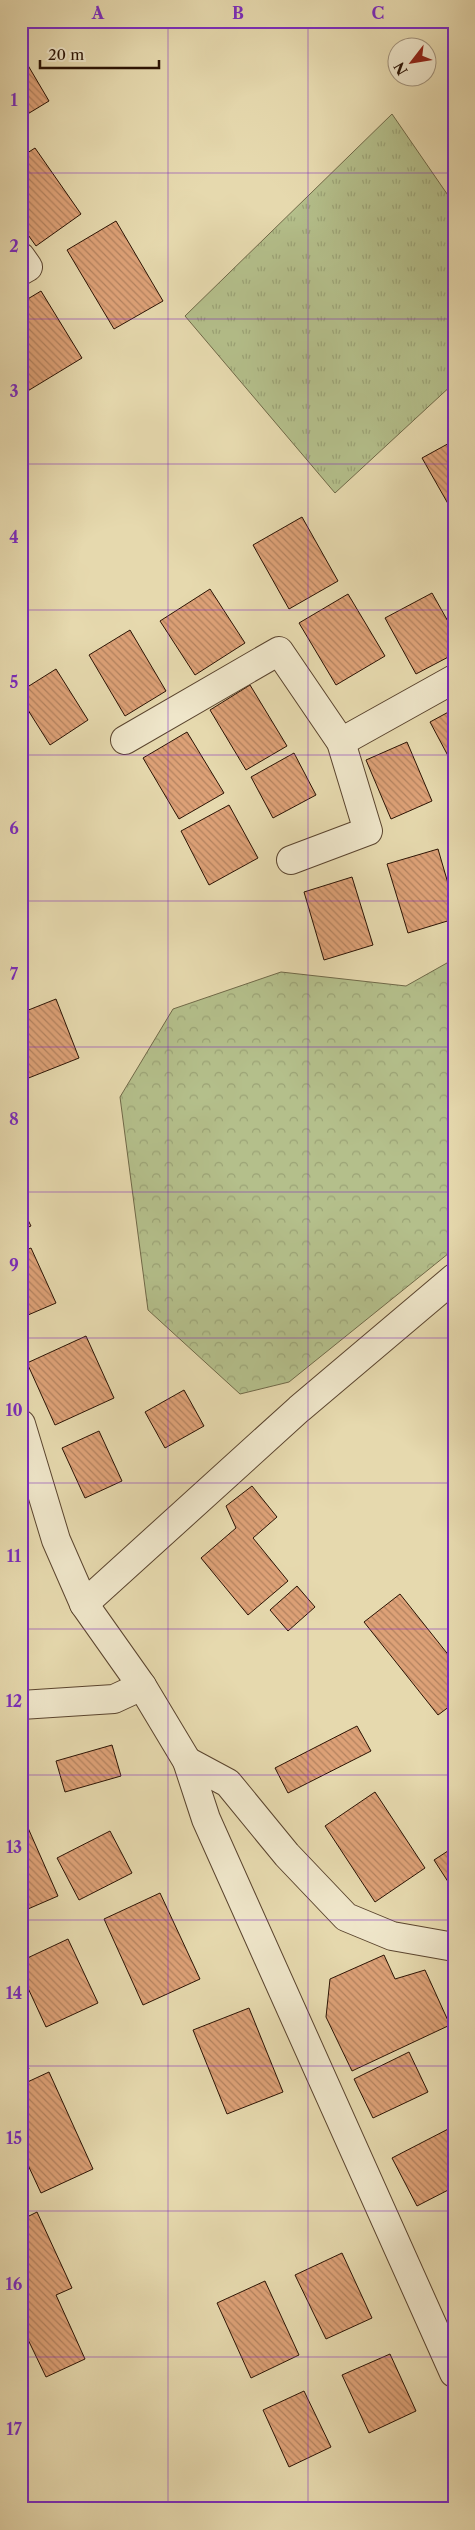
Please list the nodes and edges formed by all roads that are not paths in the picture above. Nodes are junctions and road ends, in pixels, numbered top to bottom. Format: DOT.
graph roads {
  1 [pos="21,257"];
  2 [pos="21,272"];
  3 [pos="454,679"];
  4 [pos="125,740"];
  5 [pos="341,742"];
  6 [pos="291,860"];
  7 [pos="454,1278"];
  8 [pos="21,1424"];
  9 [pos="84,1604"];
  10 [pos="142,1686"];
  11 [pos="21,1705"];
  12 [pos="187,1761"];
  13 [pos="454,1947"];
  14 [pos="454,2373"];
  1 -- 2 [label="street"];
  3 -- 5 [label="street"];
  4 -- 5 [label="street"];
  5 -- 6 [label="street"];
  7 -- 9 [label="street"];
  8 -- 9 [label="street"];
  9 -- 10 [label="street"];
  10 -- 11 [label="street"];
  10 -- 12 [label="street"];
  12 -- 13 [label="street"];
  12 -- 14 [label="street"];
}
